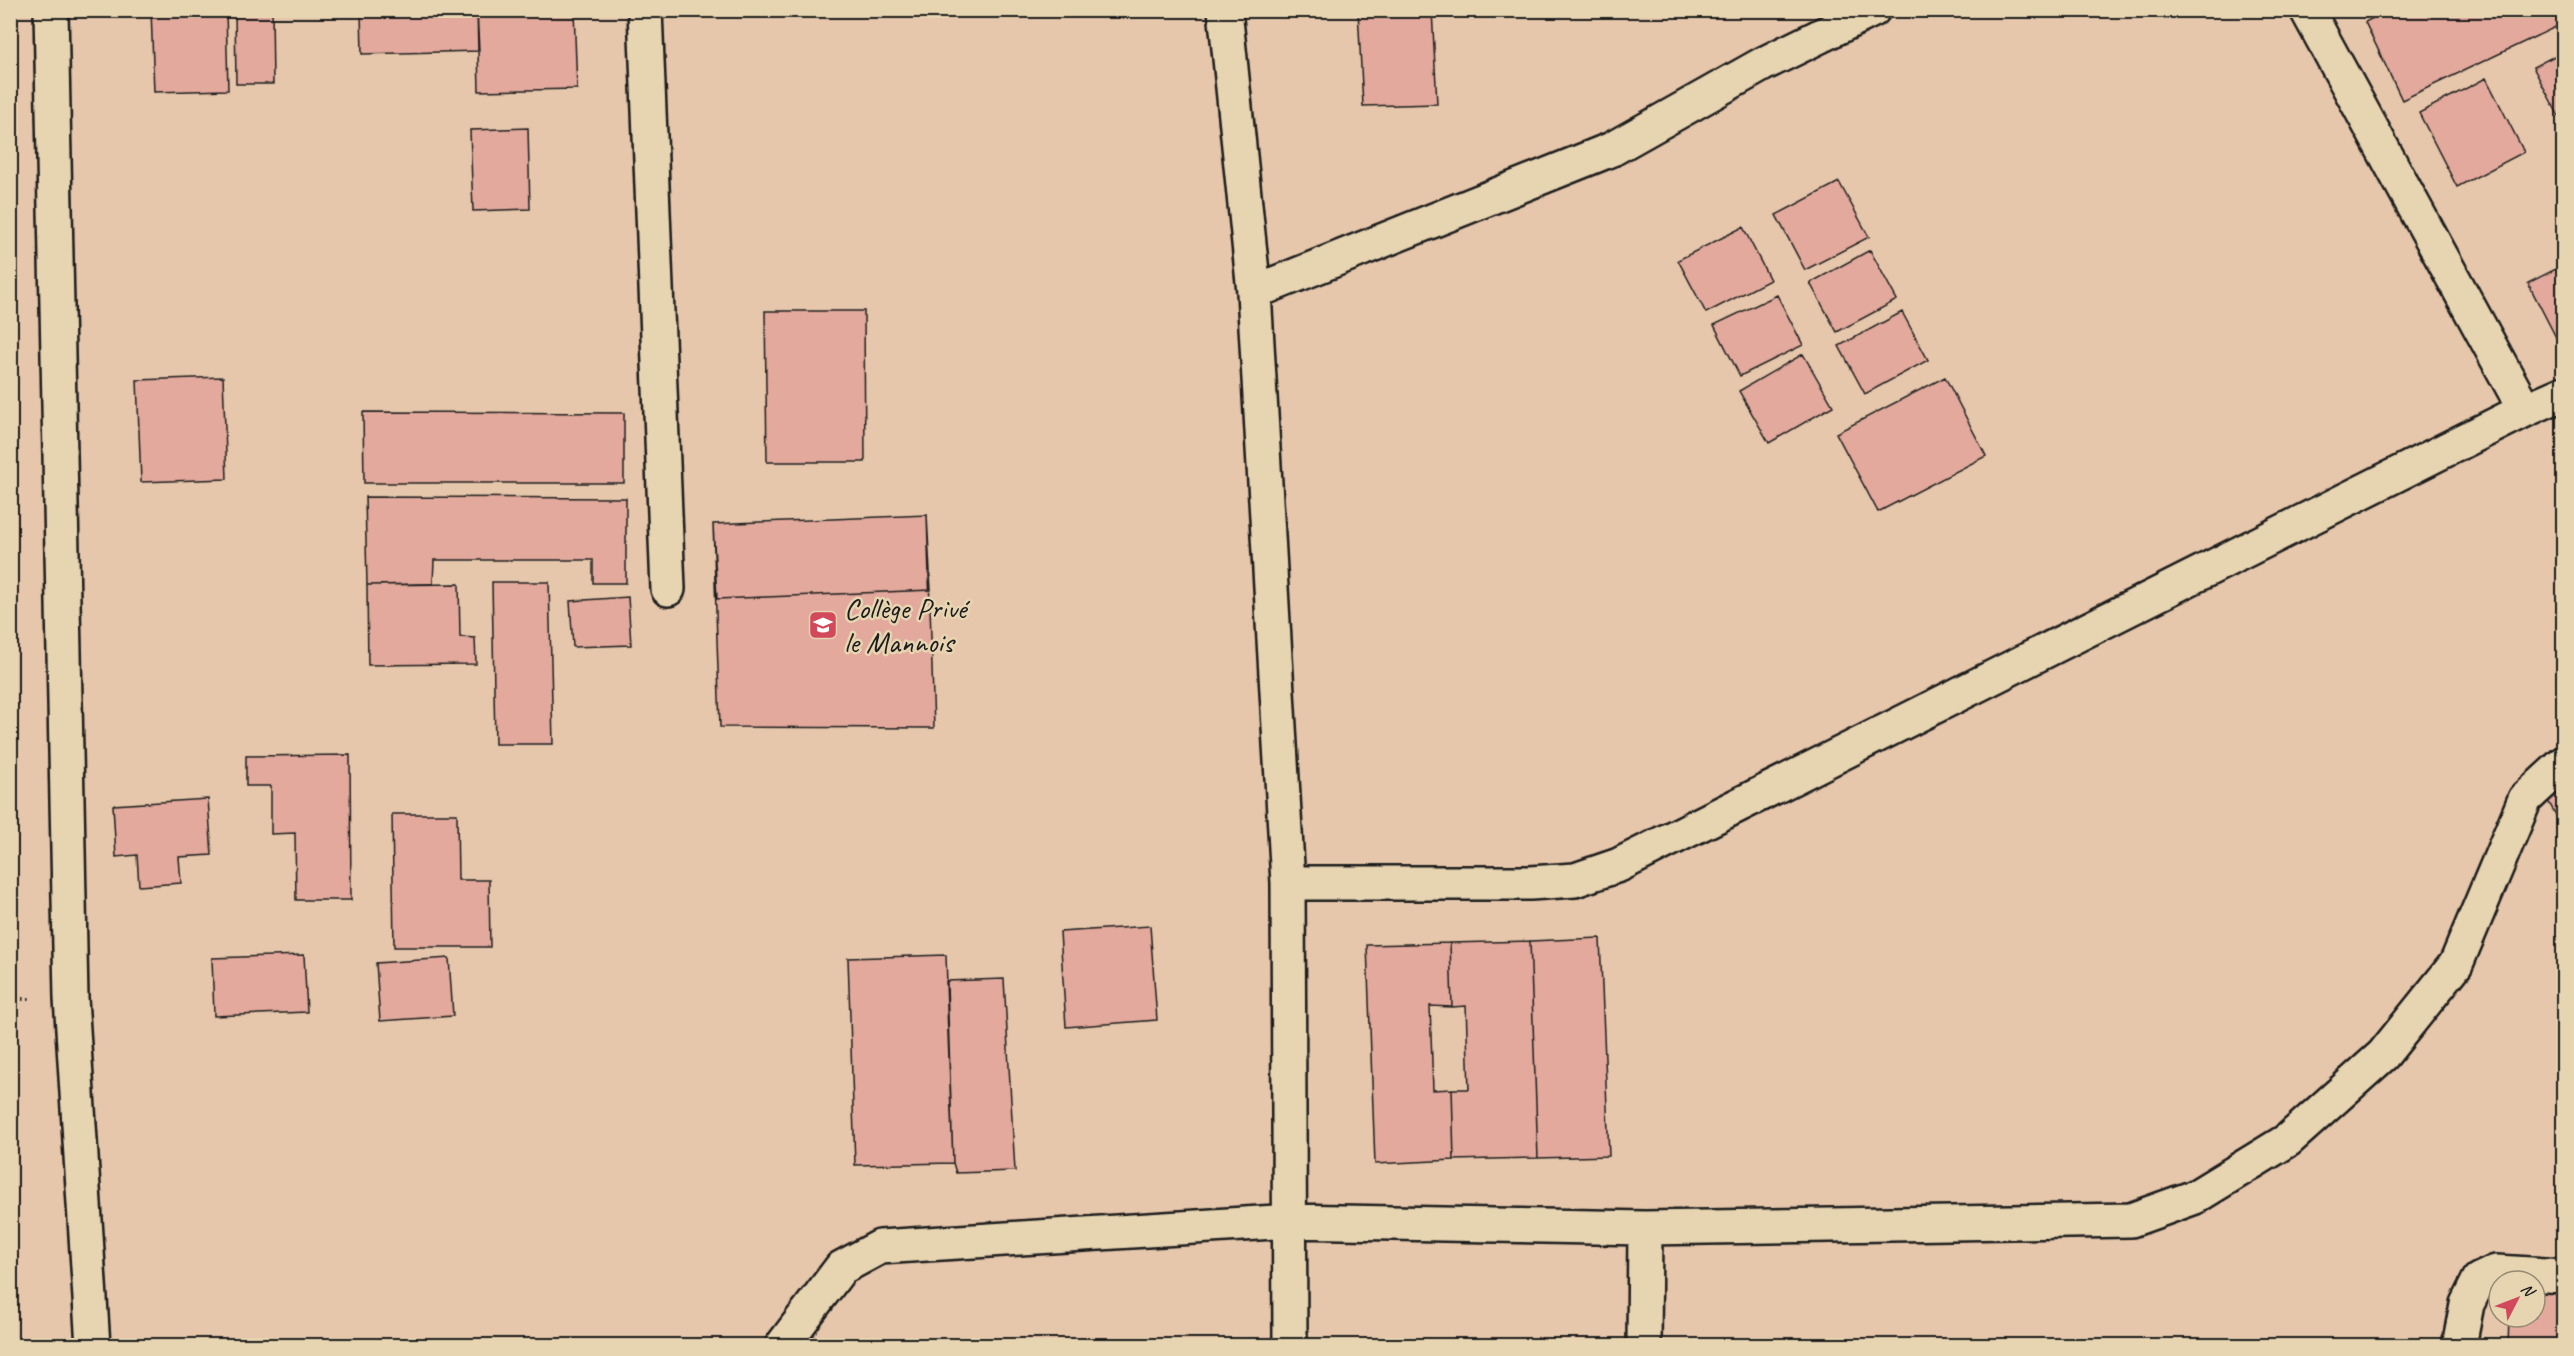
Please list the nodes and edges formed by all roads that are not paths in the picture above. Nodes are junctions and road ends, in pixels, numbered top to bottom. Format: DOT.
graph roads {
  1 [pos="51,10"];
  2 [pos="645,10"];
  3 [pos="1225,10"];
  4 [pos="1873,10"];
  5 [pos="2307,10"];
  6 [pos="1254,292"];
  7 [pos="2564,393"];
  8 [pos="2525,410"];
  9 [pos="668,589"];
  10 [pos="2564,763"];
  11 [pos="1288,883"];
  12 [pos="1290,1221"];
  13 [pos="1645,1228"];
  14 [pos="2564,1276"];
  15 [pos="93,1346"];
  16 [pos="782,1346"];
  17 [pos="1290,1346"];
  18 [pos="1644,1346"];
  19 [pos="2459,1346"];
  1 -- 15 [label="street"];
  2 -- 9 [label="street"];
  3 -- 6 [label="street"];
  4 -- 6 [label="street"];
  5 -- 8 [label="street"];
  6 -- 11 [label="street"];
  7 -- 8 [label="street"];
  8 -- 11 [label="street"];
  10 -- 13 [label="street"];
  11 -- 12 [label="street"];
  12 -- 13 [label="street"];
  12 -- 16 [label="street"];
  12 -- 17 [label="street"];
  13 -- 18 [label="street"];
  14 -- 19 [label="street"];
}
